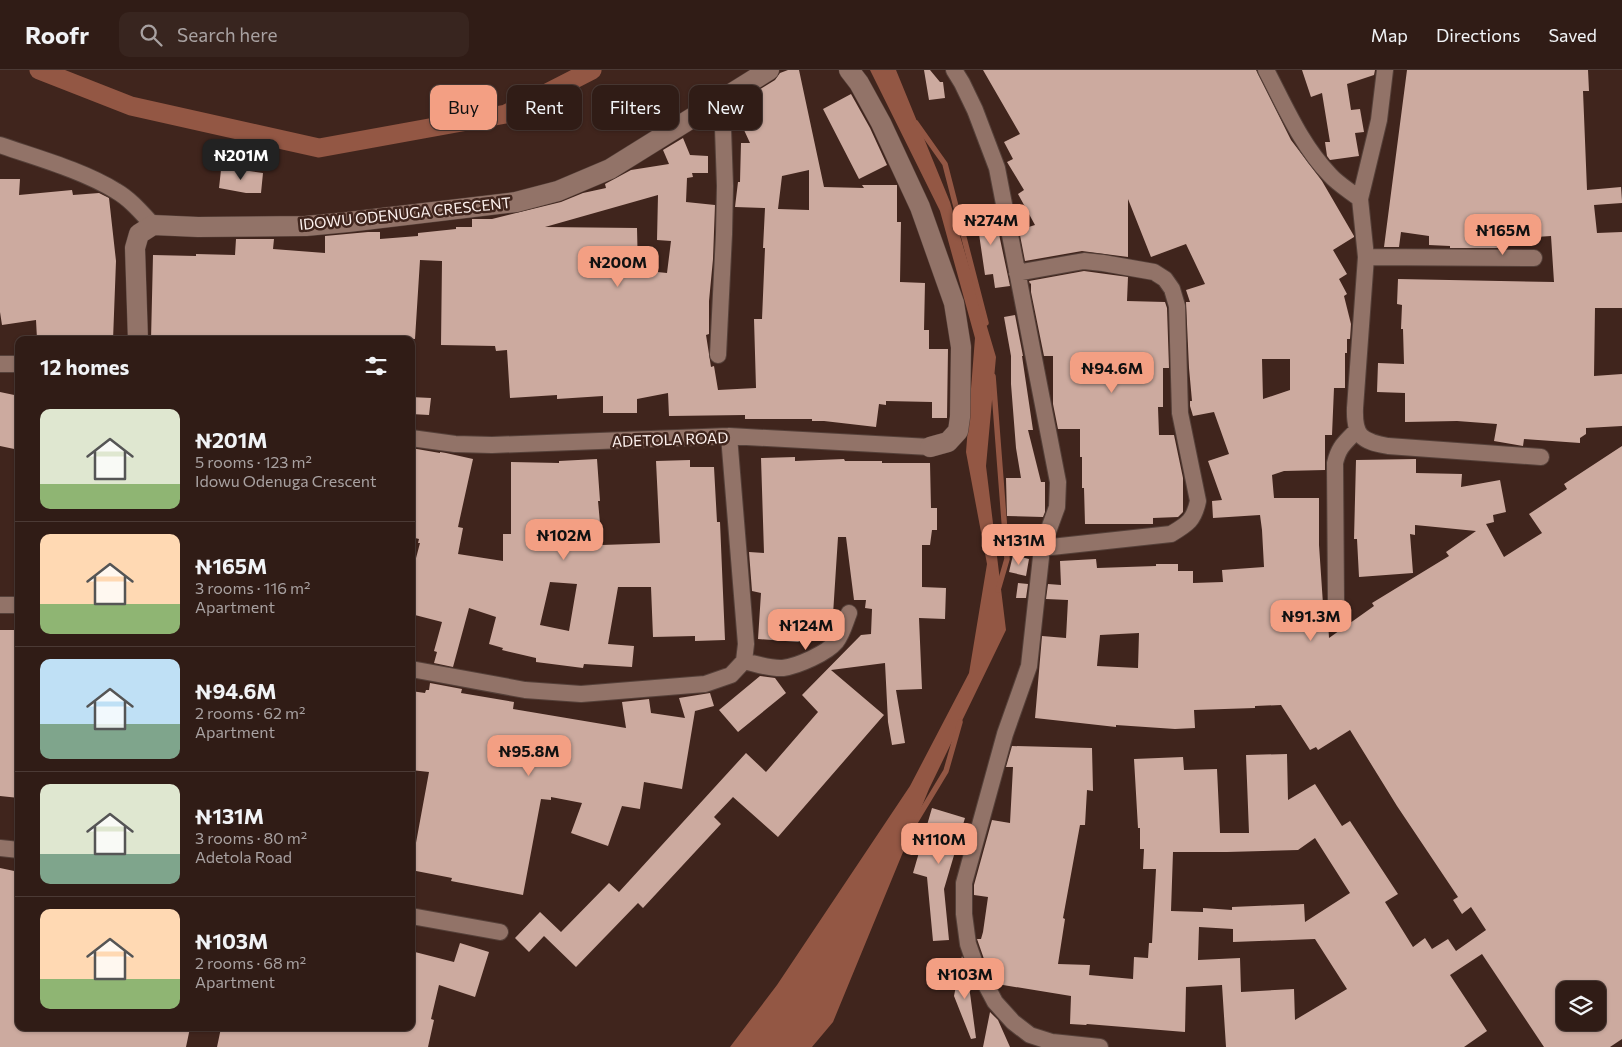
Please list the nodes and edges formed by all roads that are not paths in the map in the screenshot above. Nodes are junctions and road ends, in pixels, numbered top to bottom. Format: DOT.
graph roads {
  1 [pos="769,70"];
  2 [pos="850,70"];
  3 [pos="954,70"];
  4 [pos="1266,70"];
  5 [pos="1385,70"];
  6 [pos="746,85"];
  7 [pos="689,120"];
  8 [pos="723,130"];
  9 [pos="0,144"];
  10 [pos="1360,199"];
  11 [pos="153,225"];
  12 [pos="1366,257"];
  13 [pos="1534,258"];
  14 [pos="1017,273"];
  15 [pos="138,336"];
  16 [pos="718,355"];
  17 [pos="0,364"];
  18 [pos="15,364"];
  19 [pos="1356,431"];
  20 [pos="730,436"];
  21 [pos="415,439"];
  22 [pos="930,447"];
  23 [pos="1541,457"];
  24 [pos="1042,548"];
  25 [pos="1336,602"];
  26 [pos="0,605"];
  27 [pos="15,606"];
  28 [pos="848,613"];
  29 [pos="744,661"];
  30 [pos="415,669"];
  31 [pos="0,848"];
  32 [pos="15,850"];
  33 [pos="415,917"];
  34 [pos="500,932"];
  35 [pos="1100,1047"];
  1 -- 6 [label="street, IDOWU ODENUGA CRESCENT"];
  2 -- 22 [label="street"];
  3 -- 14 [label="street"];
  4 -- 10 [label="street"];
  5 -- 10 [label="street"];
  7 -- 11 [label="street, IDOWU ODENUGA CRESCENT"];
  8 -- 16 [label="street"];
  9 -- 11 [label="street"];
  10 -- 12 [label="street"];
  11 -- 15 [label="street"];
  12 -- 13 [label="street"];
  12 -- 19 [label="street"];
  14 -- 24 [label="street"];
  14 -- 24 [label="street"];
  17 -- 18 [label="street"];
  19 -- 23 [label="street"];
  19 -- 25 [label="street"];
  20 -- 21 [label="street, ADETOLA ROAD"];
  20 -- 22 [label="street, ADETOLA ROAD"];
  20 -- 29 [label="street"];
  24 -- 35 [label="street"];
  26 -- 27 [label="street"];
  28 -- 29 [label="street"];
  29 -- 30 [label="street"];
  31 -- 32 [label="street"];
  33 -- 34 [label="street"];
}
